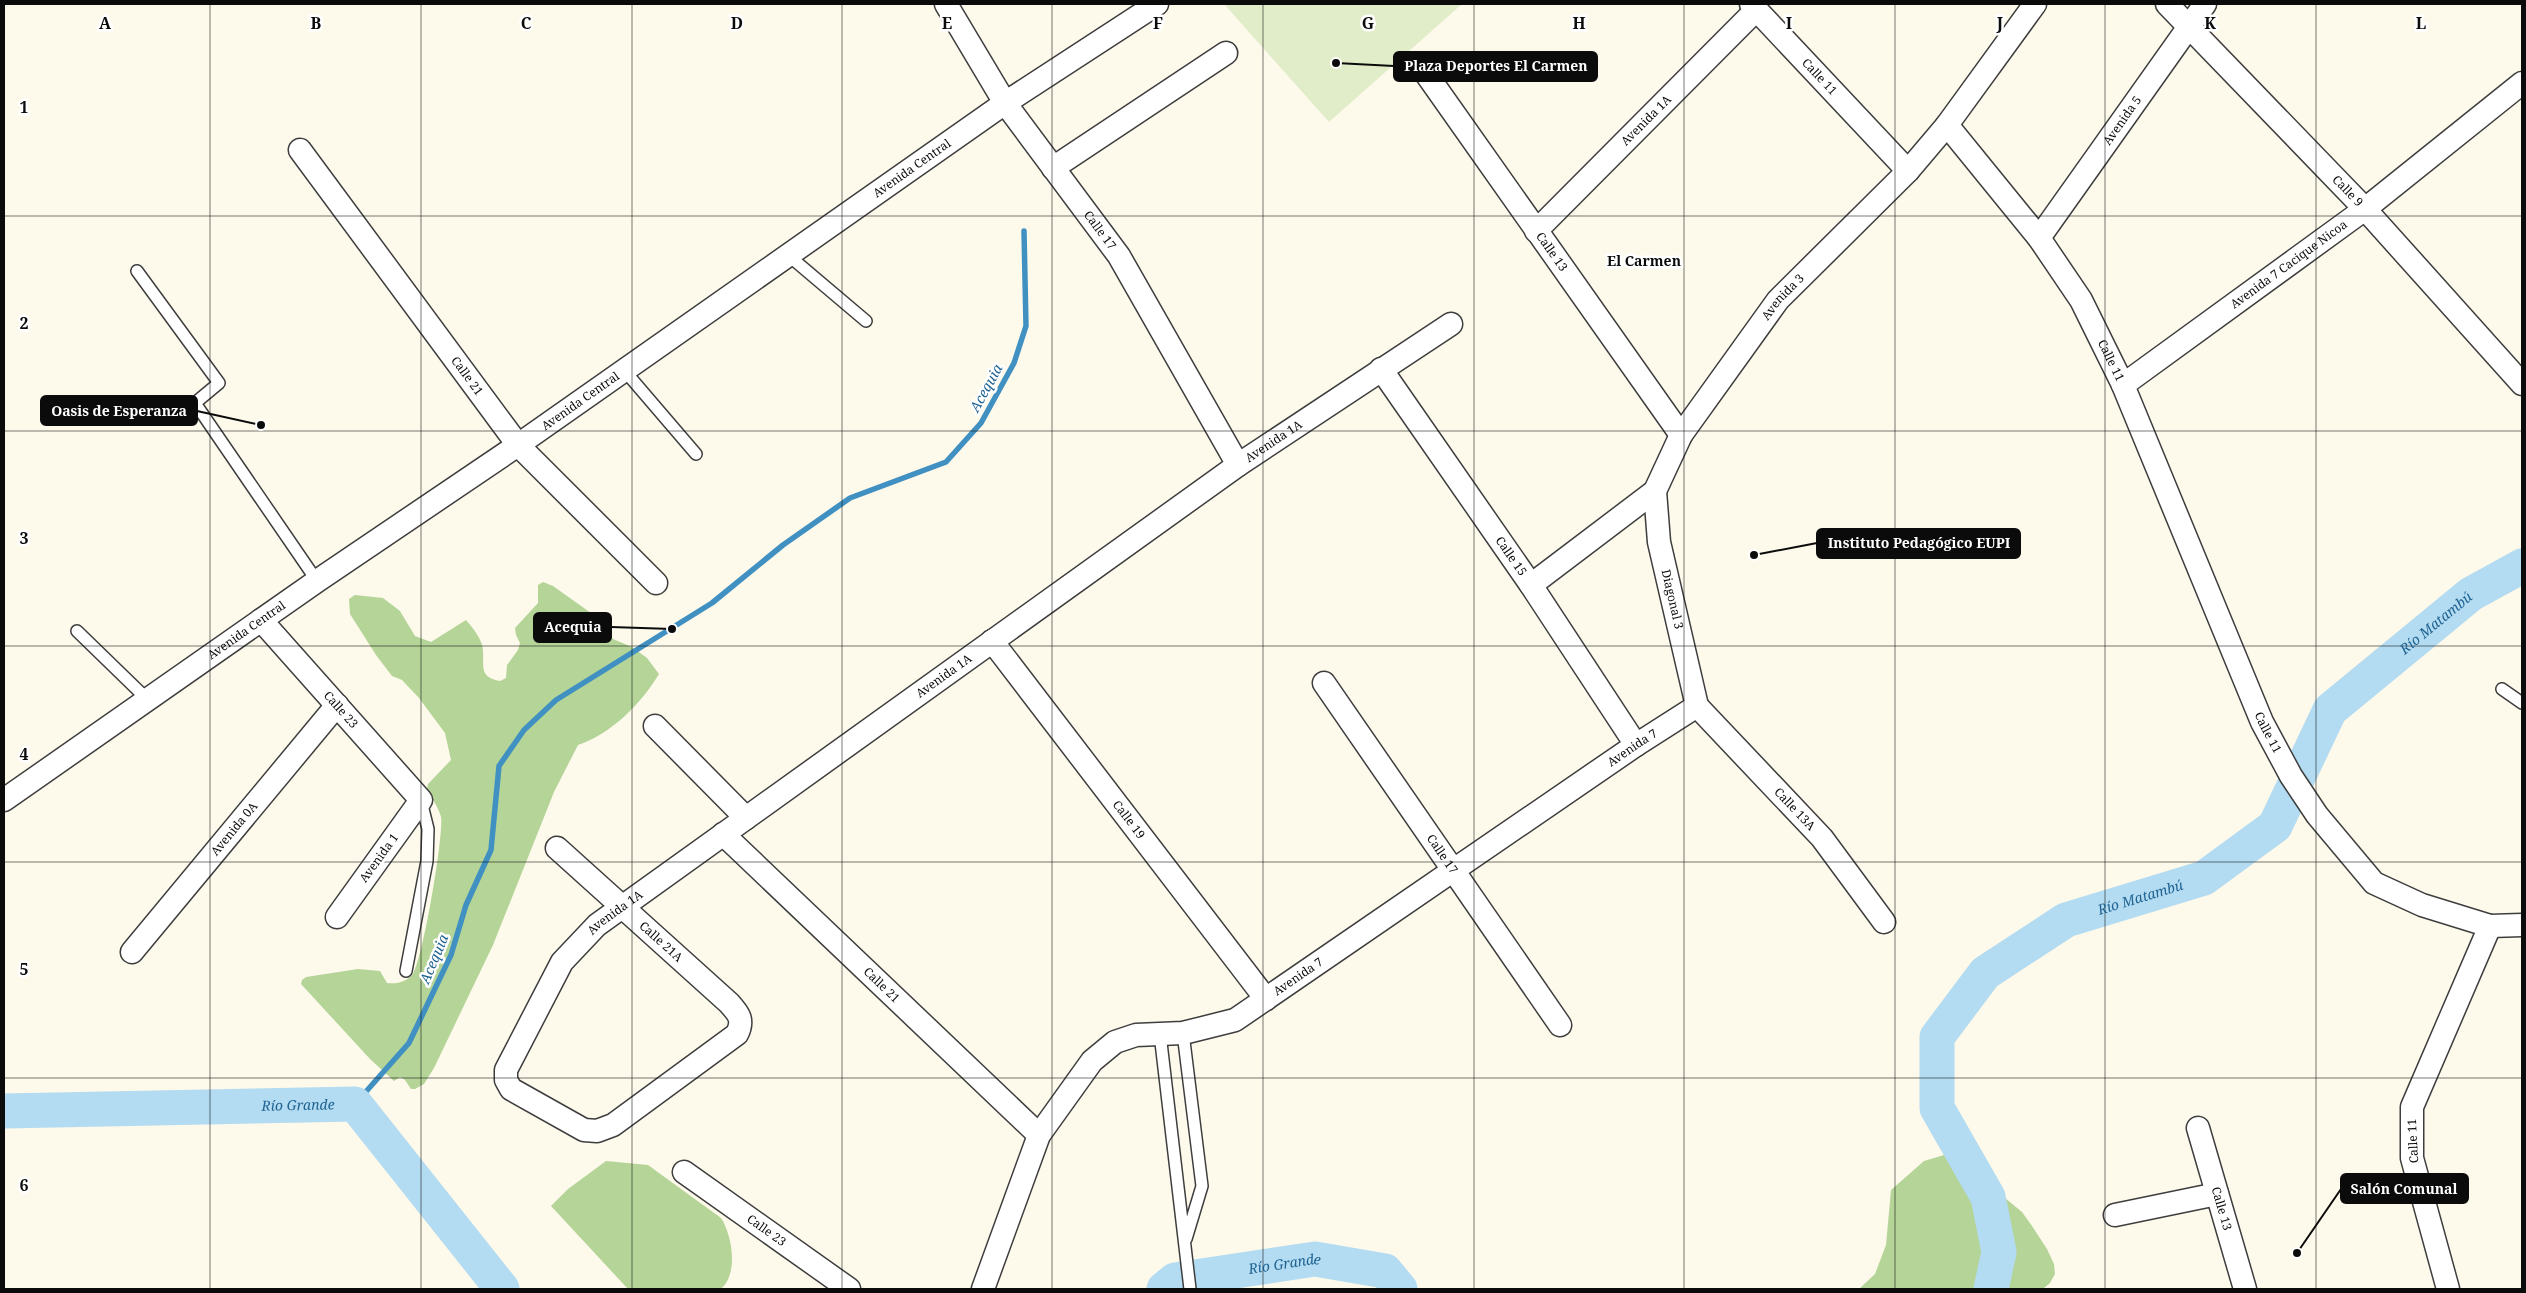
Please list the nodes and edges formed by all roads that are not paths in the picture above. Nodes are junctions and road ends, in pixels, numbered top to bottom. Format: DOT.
graph roads {
  1 [pos="946,4"];
  2 [pos="1157,4"];
  3 [pos="2035,4"];
  4 [pos="2167,4"];
  5 [pos="2205,4"];
  6 [pos="1754,7"];
  7 [pos="2190,27"];
  8 [pos="1226,53"];
  9 [pos="1422,68"];
  10 [pos="2522,83"];
  11 [pos="1005,104"];
  12 [pos="1947,125"];
  13 [pos="300,150"];
  14 [pos="1053,168"];
  15 [pos="1908,171"];
  16 [pos="2365,209"];
  17 [pos="1536,231"];
  18 [pos="2039,238"];
  19 [pos="788,255"];
  20 [pos="137,271"];
  21 [pos="866,320"];
  22 [pos="1451,324"];
  23 [pos="1381,369"];
  24 [pos="624,370"];
  25 [pos="2522,384"];
  26 [pos="2123,385"];
  27 [pos="1681,435"];
  28 [pos="518,445"];
  29 [pos="696,454"];
  30 [pos="1238,465"];
  31 [pos="1655,491"];
  32 [pos="317,581"];
  33 [pos="656,583"];
  34 [pos="1531,585"];
  35 [pos="261,620"];
  36 [pos="77,631"];
  37 [pos="992,641"];
  38 [pos="1324,683"];
  39 [pos="2502,689"];
  40 [pos="148,700"];
  41 [pos="2522,703"];
  42 [pos="337,705"];
  43 [pos="1697,706"];
  44 [pos="656,726"];
  45 [pos="1636,745"];
  46 [pos="4,800"];
  47 [pos="421,800"];
  48 [pos="746,818"];
  49 [pos="723,834"];
  50 [pos="558,848"];
  51 [pos="1454,872"];
  52 [pos="623,906"];
  53 [pos="337,916"];
  54 [pos="1884,922"];
  55 [pos="2522,925"];
  56 [pos="2490,926"];
  57 [pos="132,952"];
  58 [pos="406,971"];
  59 [pos="1266,999"];
  60 [pos="1560,1025"];
  61 [pos="1184,1033"];
  62 [pos="1160,1034"];
  63 [pos="2198,1128"];
  64 [pos="597,1131"];
  65 [pos="1039,1135"];
  66 [pos="684,1172"];
  67 [pos="2217,1194"];
  68 [pos="2115,1216"];
  69 [pos="1184,1243"];
  70 [pos="1190,1288"];
  71 [pos="849,1289"];
  72 [pos="984,1289"];
  73 [pos="2245,1289"];
  74 [pos="2448,1289"];
  1 -- 11 [label="street, Calle 17"];
  2 -- 11 [label="street, Avenida Central"];
  3 -- 12 [label="street, Avenida 3"];
  4 -- 7 [label="street, Calle 9"];
  5 -- 7 [label="street, Avenida 5"];
  6 -- 15 [label="street, Calle 11"];
  6 -- 17 [label="street, Avenida 1A"];
  7 -- 16 [label="street, Calle 9"];
  7 -- 18 [label="street, Avenida 5"];
  8 -- 14 [label="street"];
  9 -- 17 [label="street, Calle 13"];
  10 -- 16 [label="street, Avenida 7 Cacique Nicoa"];
  11 -- 14 [label="street, Calle 17"];
  11 -- 19 [label="street, Avenida Central"];
  12 -- 15 [label="street, Avenida 3"];
  12 -- 18 [label="street, Calle 11"];
  13 -- 28 [label="street, Calle 21"];
  14 -- 30 [label="street, Calle 17"];
  15 -- 27 [label="street, Avenida 3"];
  16 -- 25 [label="street, Calle 9"];
  16 -- 26 [label="street, Avenida 7 Cacique Nicoa"];
  17 -- 27 [label="street, Calle 13"];
  18 -- 26 [label="street, Calle 11"];
  19 -- 21 [label="lane"];
  19 -- 24 [label="street, Avenida Central"];
  20 -- 32 [label="lane"];
  22 -- 23 [label="street, Avenida 1A"];
  23 -- 30 [label="street, Avenida 1A"];
  23 -- 34 [label="street, Calle 15"];
  24 -- 28 [label="street, Avenida Central"];
  24 -- 29 [label="lane"];
  26 -- 56 [label="street, Calle 11"];
  27 -- 31 [label="street, Avenida 3"];
  28 -- 32 [label="street, Avenida Central"];
  28 -- 33 [label="street, Calle 21"];
  30 -- 37 [label="street, Avenida 1A"];
  31 -- 34 [label="street, Avenida 3"];
  31 -- 43 [label="street, Diagonal 3"];
  32 -- 35 [label="street, Avenida Central"];
  34 -- 45 [label="street, Calle 15"];
  35 -- 40 [label="street, Avenida Central"];
  35 -- 42 [label="street, Calle 23"];
  36 -- 40 [label="lane"];
  37 -- 48 [label="street, Avenida 1A"];
  37 -- 59 [label="street, Calle 19"];
  38 -- 51 [label="street, Calle 17"];
  39 -- 41 [label="lane"];
  40 -- 46 [label="street, Avenida Central"];
  42 -- 47 [label="street, Calle 23"];
  42 -- 57 [label="street, Avenida 0A"];
  43 -- 45 [label="street, Avenida 7"];
  43 -- 54 [label="street, Calle 13A"];
  44 -- 48 [label="street"];
  45 -- 51 [label="street, Avenida 7"];
  47 -- 53 [label="street, Avenida 1"];
  47 -- 58 [label="lane"];
  48 -- 49 [label="street, Avenida 1A"];
  49 -- 52 [label="street, Avenida 1A"];
  49 -- 65 [label="street, Calle 21"];
  50 -- 52 [label="street, Calle 21A"];
  51 -- 59 [label="street, Avenida 7"];
  51 -- 60 [label="street, Calle 17"];
  52 -- 64 [label="street, Avenida 1A"];
  52 -- 64 [label="street, Calle 21A"];
  55 -- 56 [label="street"];
  56 -- 74 [label="street, Calle 11"];
  59 -- 61 [label="street, Avenida 7"];
  61 -- 62 [label="street, Avenida 7"];
  61 -- 69 [label="lane"];
  62 -- 65 [label="street, Avenida 7"];
  62 -- 69 [label="lane"];
  63 -- 67 [label="street, Calle 13"];
  65 -- 72 [label="street, Avenida 7"];
  66 -- 71 [label="street, Calle 23"];
  67 -- 68 [label="street"];
  67 -- 73 [label="street, Calle 13"];
  69 -- 70 [label="lane"];
}
